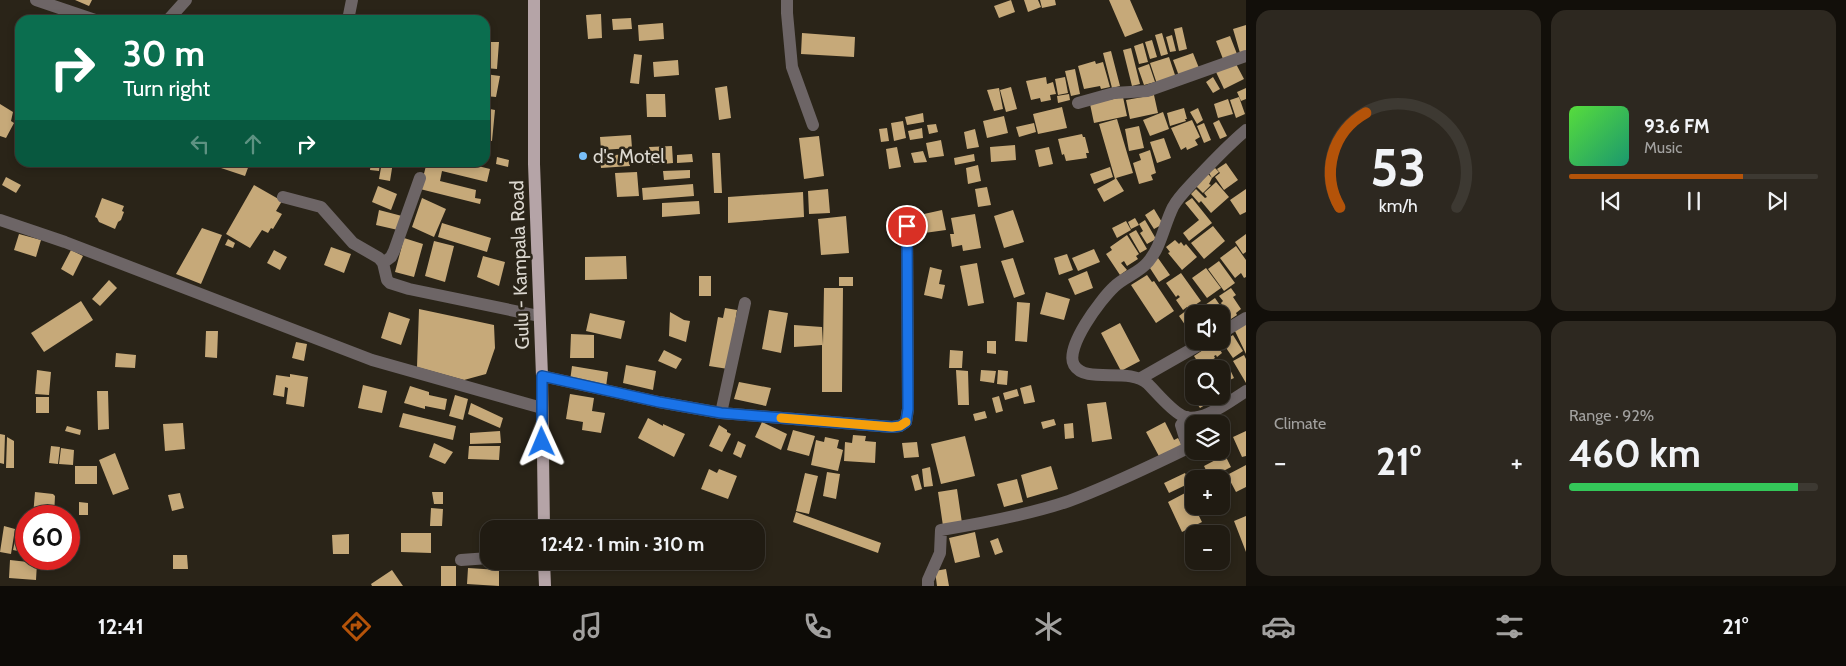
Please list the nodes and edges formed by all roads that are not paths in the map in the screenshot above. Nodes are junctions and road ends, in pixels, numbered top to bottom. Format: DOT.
graph roads {
  1 [pos="36,0"];
  2 [pos="186,0"];
  3 [pos="352,0"];
  4 [pos="534,0"];
  5 [pos="787,0"];
  6 [pos="80,15"];
  7 [pos="172,15"];
  8 [pos="349,15"];
  9 [pos="1246,56"];
  10 [pos="1078,103"];
  11 [pos="813,125"];
  12 [pos="1246,130"];
  13 [pos="420,178"];
  14 [pos="283,197"];
  15 [pos="0,220"];
  16 [pos="907,226"];
  17 [pos="383,264"];
  18 [pos="746,303"];
  19 [pos="539,316"];
  20 [pos="1246,318"];
  21 [pos="1230,328"];
  22 [pos="1190,350"];
  23 [pos="542,376"];
  24 [pos="1141,378"];
  25 [pos="1246,392"];
  26 [pos="542,408"];
  27 [pos="721,413"];
  28 [pos="1206,415"];
  29 [pos="1185,416"];
  30 [pos="1185,420"];
  31 [pos="1185,438"];
  32 [pos="1185,449"];
  33 [pos="544,520"];
  34 [pos="480,559"];
  35 [pos="461,560"];
  36 [pos="544,570"];
  37 [pos="544,586"];
  38 [pos="928,586"];
  1 -- 6 [label="street"];
  2 -- 7 [label="street"];
  3 -- 8 [label="street"];
  4 -- 19 [label="main road, Gulu - Kampala Road"];
  5 -- 11 [label="street"];
  9 -- 10 [label="street"];
  12 -- 24 [label="street"];
  13 -- 17 [label="street"];
  14 -- 17 [label="street"];
  15 -- 26 [label="street"];
  16 -- 27 [label="street"];
  17 -- 19 [label="street"];
  18 -- 27 [label="street"];
  19 -- 23 [label="main road, Gulu - Kampala Road"];
  20 -- 21 [label="street"];
  22 -- 24 [label="street"];
  23 -- 26 [label="main road, Gulu - Kampala Road"];
  23 -- 27 [label="street"];
  24 -- 29 [label="street"];
  25 -- 28 [label="street"];
  26 -- 33 [label="main road, Gulu - Kampala Road"];
  30 -- 31 [label="street"];
  32 -- 38 [label="street"];
  34 -- 35 [label="street"];
  36 -- 37 [label="main road"];
}
